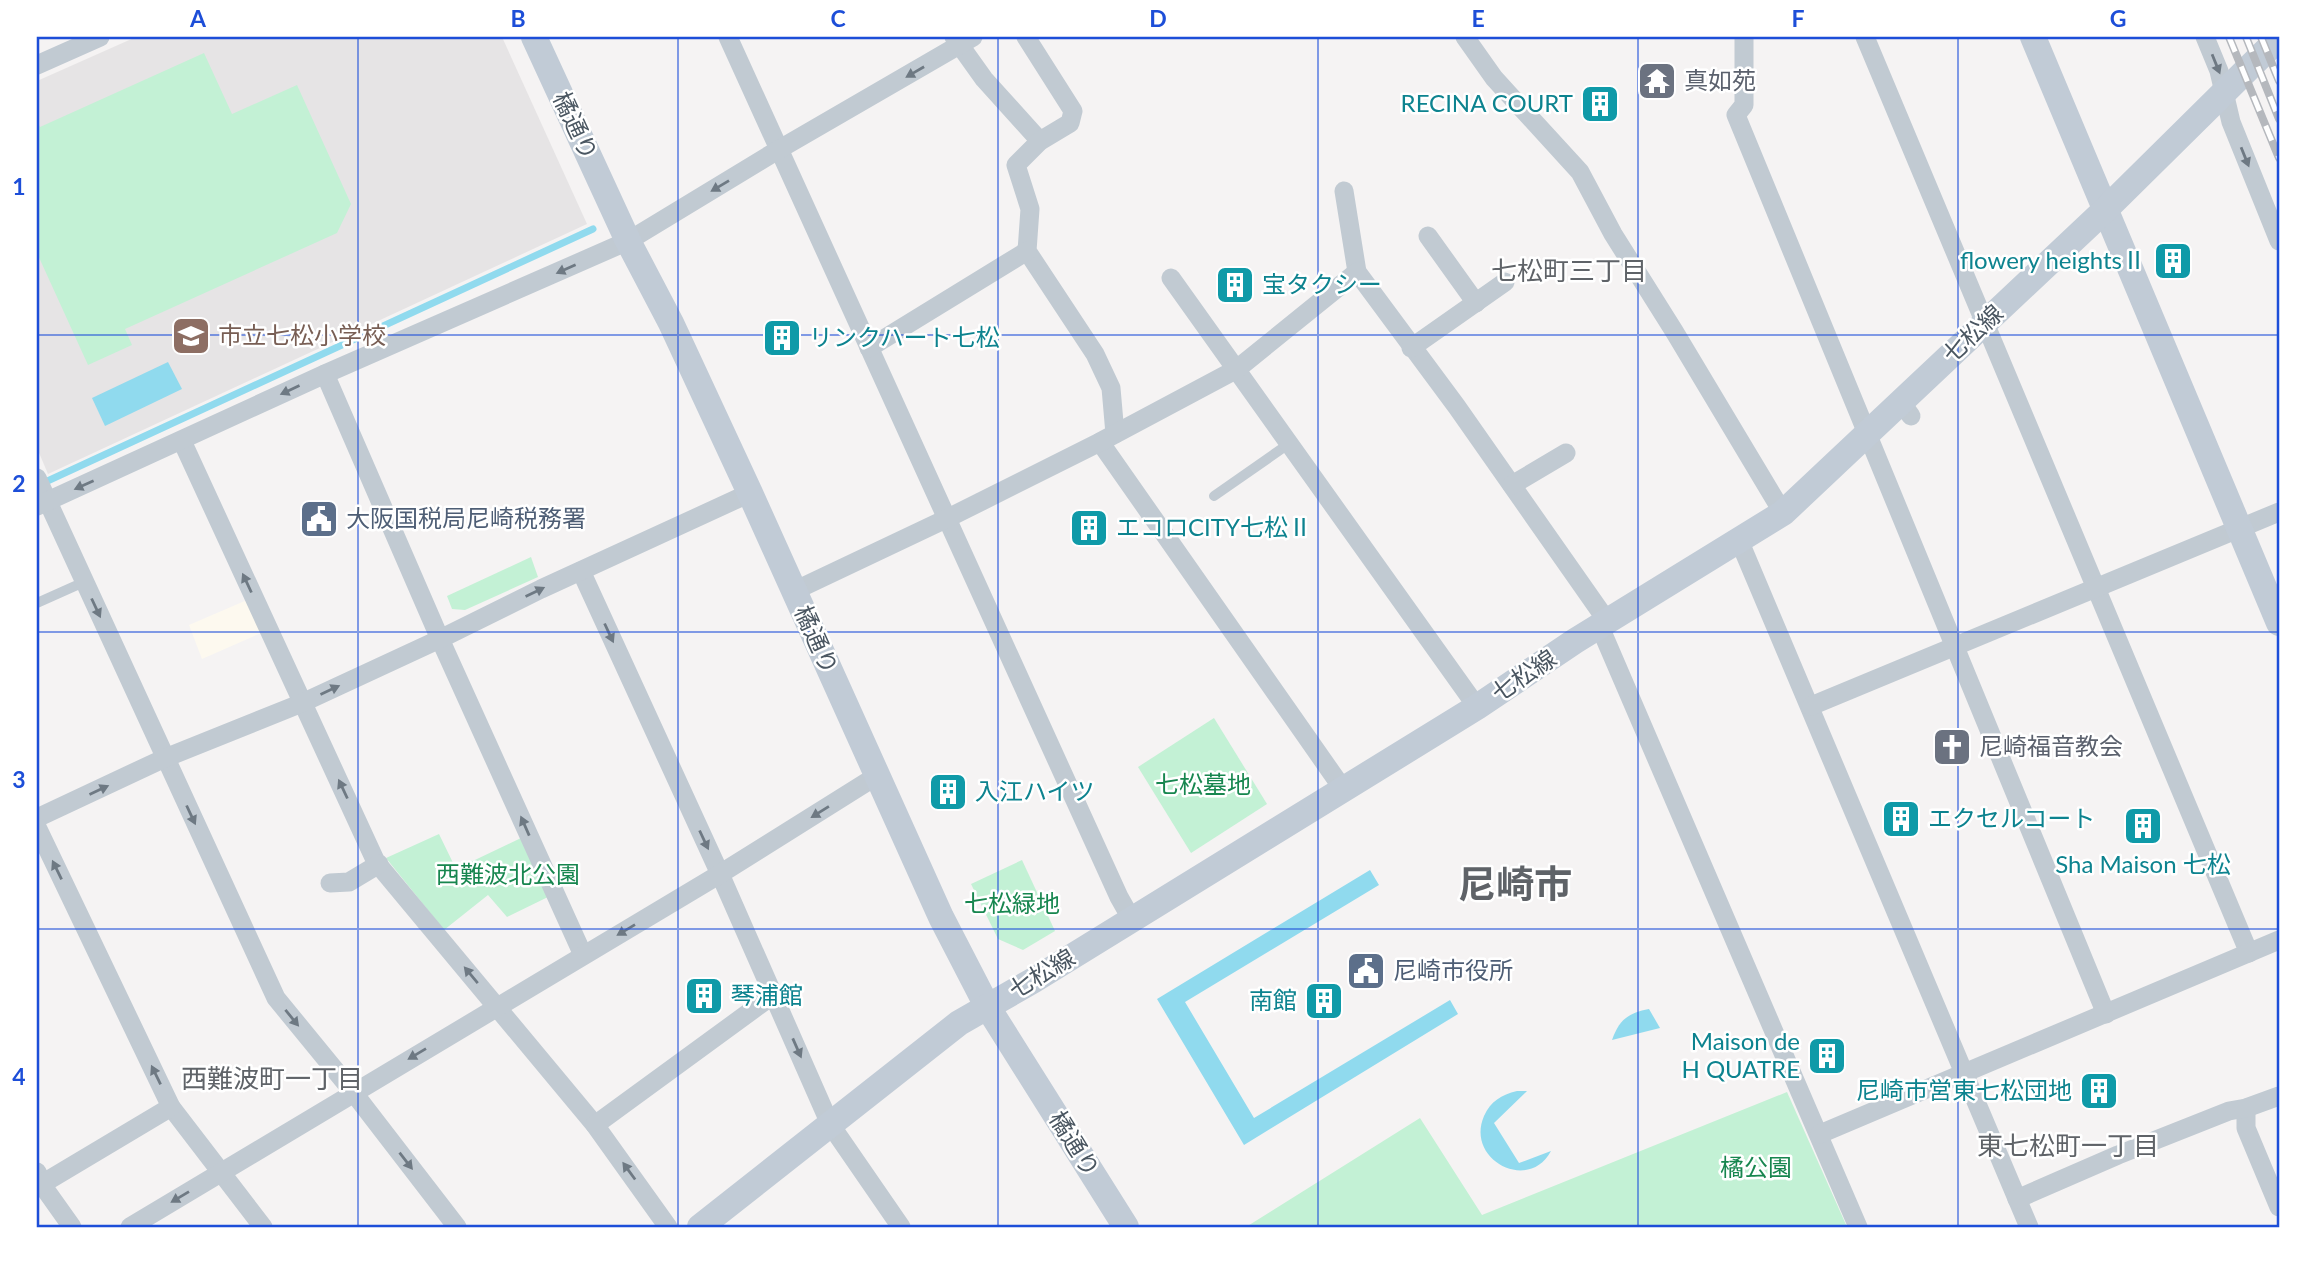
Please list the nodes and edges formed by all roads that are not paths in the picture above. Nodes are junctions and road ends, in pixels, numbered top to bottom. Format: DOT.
graph roads {
  1 [pos="100,37"];
  2 [pos="534,37"];
  3 [pos="728,37"];
  4 [pos="1026,37"];
  5 [pos="1465,37"];
  6 [pos="1744,37"];
  7 [pos="1865,37"];
  8 [pos="2033,37"];
  9 [pos="2205,37"];
  10 [pos="2279,38"];
  11 [pos="962,40"];
  12 [pos="37,65"];
  13 [pos="2225,92"];
  14 [pos="1040,141"];
  15 [pos="778,150"];
  16 [pos="1344,191"];
  17 [pos="2106,209"];
  18 [pos="1428,236"];
  19 [pos="628,241"];
  20 [pos="2279,241"];
  21 [pos="1027,251"];
  22 [pos="1357,272"];
  23 [pos="1171,278"];
  24 [pos="1505,282"];
  25 [pos="1476,303"];
  26 [pos="1984,323"];
  27 [pos="869,348"];
  28 [pos="1411,348"];
  29 [pos="1237,369"];
  30 [pos="325,374"];
  31 [pos="1867,434"];
  32 [pos="1107,438"];
  33 [pos="182,441"];
  34 [pos="1290,443"];
  35 [pos="1566,453"];
  36 [pos="37,478"];
  37 [pos="1512,485"];
  38 [pos="750,493"];
  39 [pos="1214,496"];
  40 [pos="42,504"];
  41 [pos="2279,512"];
  42 [pos="1783,513"];
  43 [pos="948,518"];
  44 [pos="2240,528"];
  45 [pos="1739,540"];
  46 [pos="581,571"];
  47 [pos="84,582"];
  48 [pos="2096,587"];
  49 [pos="794,591"];
  50 [pos="37,603"];
  51 [pos="1604,624"];
  52 [pos="2279,624"];
  53 [pos="440,639"];
  54 [pos="1955,647"];
  55 [pos="302,702"];
  56 [pos="1811,706"];
  57 [pos="1477,707"];
  58 [pos="165,758"];
  59 [pos="878,775"];
  60 [pos="1343,789"];
  61 [pos="37,818"];
  62 [pos="37,827"];
  63 [pos="379,864"];
  64 [pos="720,874"];
  65 [pos="330,883"];
  66 [pos="1132,920"];
  67 [pos="2279,940"];
  68 [pos="2249,953"];
  69 [pos="583,955"];
  70 [pos="773,995"];
  71 [pos="497,1006"];
  72 [pos="988,1006"];
  73 [pos="2106,1014"];
  74 [pos="1965,1073"];
  75 [pos="2279,1096"];
  76 [pos="358,1100"];
  77 [pos="172,1107"];
  78 [pos="2246,1108"];
  79 [pos="830,1124"];
  80 [pos="595,1125"];
  81 [pos="1820,1134"];
  82 [pos="220,1172"];
  83 [pos="40,1178"];
  84 [pos="2017,1199"];
  85 [pos="2279,1207"];
  86 [pos="72,1227"];
  87 [pos="130,1227"];
  88 [pos="263,1227"];
  89 [pos="457,1227"];
  90 [pos="668,1227"];
  91 [pos="700,1227"];
  92 [pos="901,1227"];
  93 [pos="1126,1227"];
  94 [pos="1858,1227"];
  95 [pos="2029,1227"];
  1 -- 12 [label="street"];
  2 -- 19 [label="street, 橘通り"];
  3 -- 15 [label="street"];
  4 -- 14 [label="street"];
  5 -- 42 [label="street"];
  6 -- 31 [label="street"];
  7 -- 26 [label="street"];
  8 -- 17 [label="street"];
  9 -- 13 [label="street, one-way"];
  10 -- 13 [label="street, 七松線"];
  11 -- 14 [label="street"];
  11 -- 15 [label="street, one-way"];
  13 -- 17 [label="street, 七松線"];
  13 -- 20 [label="street, one-way"];
  14 -- 21 [label="street"];
  15 -- 19 [label="street, one-way"];
  15 -- 27 [label="street"];
  16 -- 22 [label="street"];
  17 -- 26 [label="street, 七松線"];
  17 -- 44 [label="street"];
  18 -- 25 [label="street"];
  19 -- 30 [label="street, one-way"];
  19 -- 38 [label="street, 橘通り"];
  21 -- 27 [label="street"];
  21 -- 32 [label="street"];
  22 -- 28 [label="street"];
  22 -- 29 [label="street"];
  23 -- 29 [label="street"];
  24 -- 25 [label="street"];
  25 -- 28 [label="street"];
  26 -- 31 [label="street, 七松線"];
  26 -- 48 [label="street"];
  27 -- 43 [label="street"];
  28 -- 37 [label="street"];
  29 -- 32 [label="street"];
  29 -- 34 [label="street"];
  30 -- 33 [label="street, one-way"];
  30 -- 53 [label="street"];
  31 -- 42 [label="street, 七松線"];
  31 -- 54 [label="street"];
  32 -- 43 [label="street"];
  32 -- 60 [label="street"];
  33 -- 40 [label="street, one-way"];
  55 -- 33 [label="street, one-way"];
  34 -- 39 [label="lane"];
  34 -- 57 [label="street"];
  35 -- 37 [label="street"];
  36 -- 40 [label="street"];
  37 -- 51 [label="street"];
  38 -- 46 [label="street"];
  38 -- 49 [label="street, 橘通り"];
  40 -- 47 [label="street"];
  41 -- 44 [label="street"];
  42 -- 45 [label="street, 七松線"];
  43 -- 49 [label="street"];
  43 -- 66 [label="street"];
  44 -- 48 [label="street"];
  44 -- 52 [label="street"];
  45 -- 51 [label="street, 七松線"];
  45 -- 56 [label="street"];
  53 -- 46 [label="street, one-way"];
  46 -- 64 [label="street, one-way"];
  47 -- 50 [label="lane"];
  47 -- 58 [label="street, one-way"];
  48 -- 54 [label="street"];
  48 -- 68 [label="street"];
  49 -- 59 [label="street, 橘通り"];
  51 -- 57 [label="street, 七松線"];
  51 -- 81 [label="street"];
  55 -- 53 [label="street, one-way"];
  69 -- 53 [label="street, one-way"];
  54 -- 56 [label="street"];
  54 -- 73 [label="street"];
  55 -- 58 [label="street"];
  63 -- 55 [label="street, one-way"];
  56 -- 74 [label="street"];
  57 -- 60 [label="street, 七松線"];
  61 -- 58 [label="street, one-way"];
  58 -- 76 [label="street, one-way"];
  59 -- 64 [label="street, one-way"];
  59 -- 72 [label="street, 橘通り"];
  60 -- 66 [label="street, 七松線"];
  77 -- 62 [label="street, one-way"];
  63 -- 65 [label="street"];
  71 -- 63 [label="street, one-way"];
  64 -- 69 [label="street, one-way"];
  64 -- 70 [label="street"];
  66 -- 72 [label="street, 七松線"];
  67 -- 68 [label="street"];
  68 -- 73 [label="street"];
  69 -- 71 [label="street"];
  70 -- 79 [label="street, one-way"];
  70 -- 80 [label="street"];
  71 -- 76 [label="street, one-way"];
  71 -- 80 [label="street"];
  72 -- 79 [label="street, 七松線"];
  72 -- 93 [label="street, 橘通り"];
  73 -- 74 [label="street"];
  74 -- 81 [label="street"];
  74 -- 84 [label="street"];
  75 -- 78 [label="street"];
  76 -- 82 [label="street"];
  76 -- 89 [label="street, one-way"];
  77 -- 82 [label="street"];
  77 -- 83 [label="street"];
  78 -- 84 [label="street"];
  78 -- 85 [label="street"];
  79 -- 91 [label="street, 七松線"];
  79 -- 92 [label="street"];
  90 -- 80 [label="street, one-way"];
  81 -- 94 [label="street"];
  82 -- 87 [label="street, one-way"];
  82 -- 88 [label="street"];
  83 -- 86 [label="street"];
  84 -- 95 [label="street"];
}
